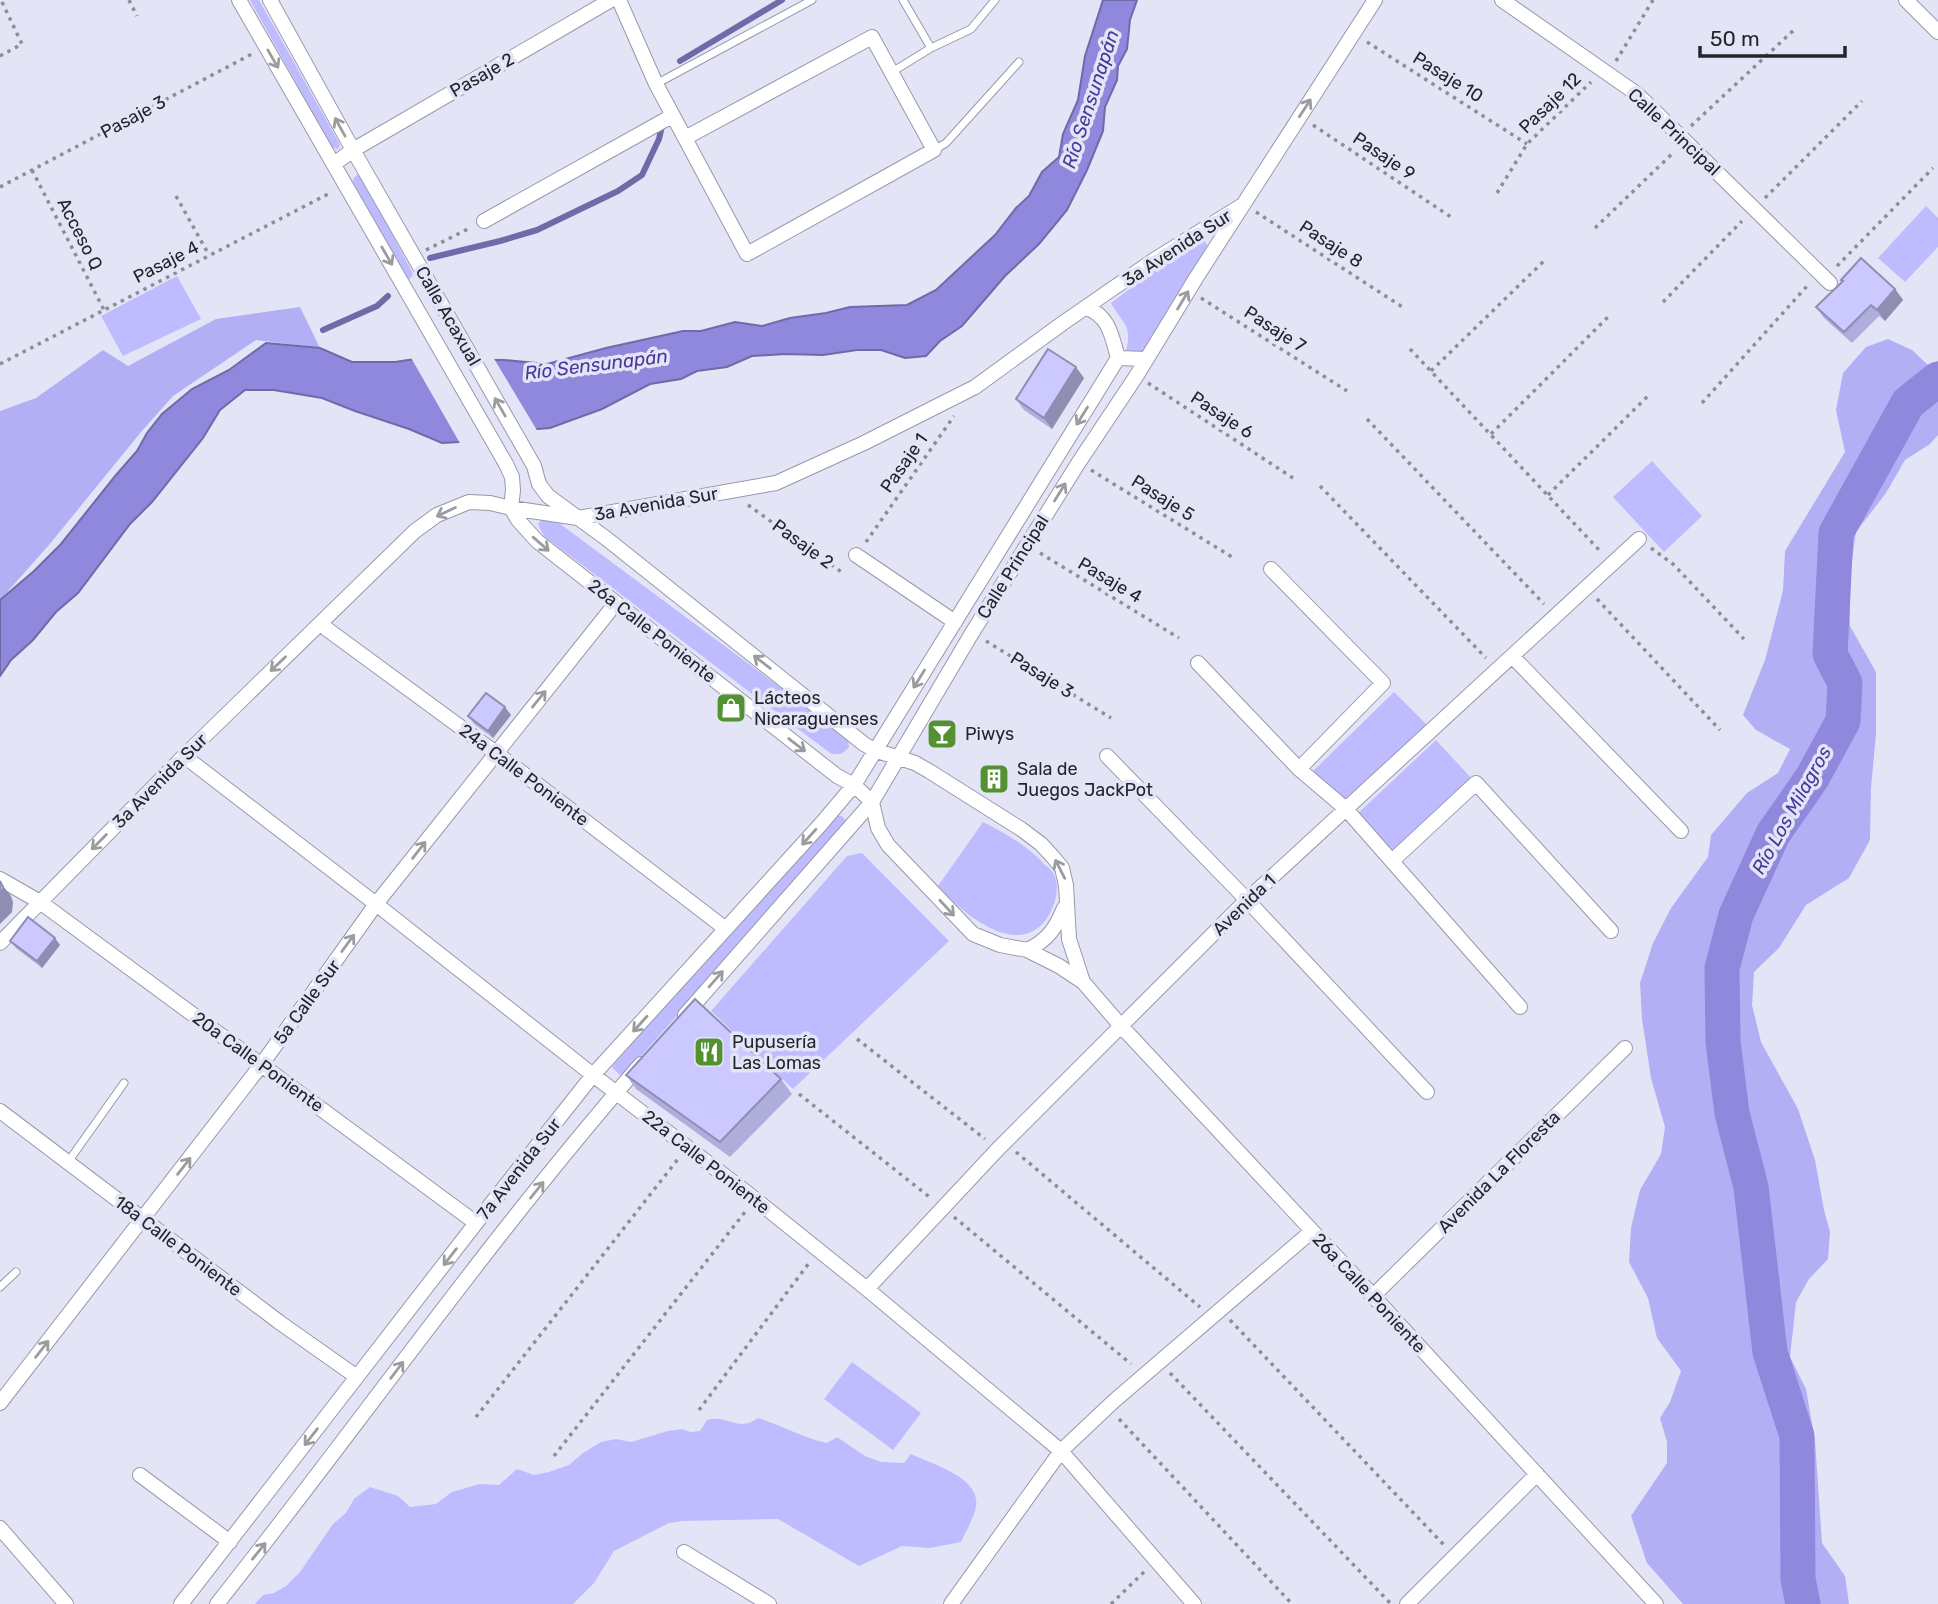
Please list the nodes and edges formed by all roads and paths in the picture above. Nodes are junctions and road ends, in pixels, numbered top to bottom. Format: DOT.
graph roads {
  1 [pos="1,0"];
  2 [pos="129,0"];
  3 [pos="239,0"];
  4 [pos="270,0"];
  5 [pos="611,0"];
  6 [pos="619,0"];
  7 [pos="812,0"];
  8 [pos="903,0"];
  9 [pos="995,0"];
  10 [pos="1375,0"];
  11 [pos="1502,0"];
  12 [pos="1653,0"];
  13 [pos="1906,0"];
  14 [pos="137,16"];
  15 [pos="1795,29"];
  16 [pos="1938,32"];
  17 [pos="1353,34"];
  18 [pos="265,47"];
  19 [pos="931,48"];
  20 [pos="0,56"];
  21 [pos="1019,62"];
  22 [pos="891,72"];
  23 [pos="1605,73"];
  24 [pos="656,84"];
  25 [pos="1862,101"];
  26 [pos="672,116"];
  27 [pos="1299,117"];
  28 [pos="685,138"];
  29 [pos="1682,139"];
  30 [pos="1527,144"];
  31 [pos="353,150"];
  32 [pos="934,150"];
  33 [pos="334,164"];
  34 [pos="1933,168"];
  35 [pos="32,170"];
  36 [pos="346,184"];
  37 [pos="0,187"];
  38 [pos="1497,193"];
  39 [pos="176,196"];
  40 [pos="1244,205"];
  41 [pos="1754,209"];
  42 [pos="1454,219"];
  43 [pos="484,221"];
  44 [pos="1595,228"];
  45 [pos="209,255"];
  46 [pos="414,256"];
  47 [pos="1546,259"];
  48 [pos="1824,278"];
  49 [pos="1189,290"];
  50 [pos="1663,302"];
  51 [pos="1086,308"];
  52 [pos="1404,308"];
  53 [pos="104,310"];
  54 [pos="1609,316"];
  55 [pos="1410,349"];
  56 [pos="1118,358"];
  57 [pos="1147,359"];
  58 [pos="0,364"];
  59 [pos="1431,371"];
  60 [pos="1137,375"];
  61 [pos="975,387"];
  62 [pos="1347,391"];
  63 [pos="1650,394"];
  64 [pos="1702,403"];
  65 [pos="1367,419"];
  66 [pos="1491,434"];
  67 [pos="1079,462"];
  68 [pos="1293,478"];
  69 [pos="1320,486"];
  70 [pos="729,491"];
  71 [pos="1548,495"];
  72 [pos="511,508"];
  73 [pos="578,518"];
  74 [pos="1639,539"];
  75 [pos="1027,545"];
  76 [pos="856,555"];
  77 [pos="1232,557"];
  78 [pos="1612,563"];
  79 [pos="1271,569"];
  80 [pos="843,573"];
  81 [pos="1586,587"];
  82 [pos="616,603"];
  83 [pos="1555,615"];
  84 [pos="955,622"];
  85 [pos="320,624"];
  86 [pos="972,632"];
  87 [pos="1179,638"];
  88 [pos="1744,639"];
  89 [pos="1512,656"];
  90 [pos="1198,663"];
  91 [pos="1497,670"];
  92 [pos="1111,718"];
  93 [pos="1720,730"];
  94 [pos="874,750"];
  95 [pos="496,752"];
  96 [pos="184,756"];
  97 [pos="1107,756"];
  98 [pos="897,758"];
  99 [pos="1299,769"];
  100 [pos="854,785"];
  101 [pos="872,802"];
  102 [pos="1346,809"];
  103 [pos="1681,831"];
  104 [pos="1392,861"];
  105 [pos="0,879"];
  106 [pos="1068,899"];
  107 [pos="1247,900"];
  108 [pos="40,902"];
  109 [pos="376,904"];
  110 [pos="726,929"];
  111 [pos="1611,931"];
  112 [pos="0,943"];
  113 [pos="1027,950"];
  114 [pos="1083,982"];
  115 [pos="1520,1007"];
  116 [pos="1121,1027"];
  117 [pos="671,1030"];
  118 [pos="856,1039"];
  119 [pos="1625,1048"];
  120 [pos="653,1051"];
  121 [pos="262,1065"];
  122 [pos="593,1076"];
  123 [pos="124,1083"];
  124 [pos="1427,1092"];
  125 [pos="617,1093"];
  126 [pos="799,1094"];
  127 [pos="0,1111"];
  128 [pos="688,1146"];
  129 [pos="1001,1146"];
  130 [pos="67,1163"];
  131 [pos="754,1199"];
  132 [pos="943,1208"];
  133 [pos="142,1220"];
  134 [pos="476,1223"];
  135 [pos="1312,1231"];
  136 [pos="818,1250"];
  137 [pos="16,1272"];
  138 [pos="0,1287"];
  139 [pos="867,1289"];
  140 [pos="1373,1296"];
  141 [pos="1217,1314"];
  142 [pos="1160,1362"];
  143 [pos="1144,1375"];
  144 [pos="358,1377"];
  145 [pos="0,1403"];
  146 [pos="1107,1407"];
  147 [pos="699,1410"];
  148 [pos="476,1417"];
  149 [pos="1061,1451"];
  150 [pos="554,1456"];
  151 [pos="1537,1474"];
  152 [pos="141,1475"];
  153 [pos="0,1528"];
  154 [pos="230,1542"];
  155 [pos="684,1552"];
  156 [pos="1455,1556"];
  157 [pos="1155,1561"];
  158 [pos="65,1604"];
  159 [pos="181,1604"];
  160 [pos="217,1604"];
  161 [pos="769,1604"];
  162 [pos="951,1604"];
  163 [pos="1111,1604"];
  164 [pos="1194,1604"];
  165 [pos="1292,1604"];
  166 [pos="1391,1604"];
  167 [pos="1407,1604"];
  168 [pos="1656,1604"];
  1 -- 20 [label="path"];
  2 -- 14 [label="path"];
  3 -- 18 [label="street, Calle Acaxual"];
  31 -- 4 [label="street, Calle Acaxual, one-way"];
  5 -- 31 [label="street, Pasaje 2"];
  6 -- 24 [label="street"];
  7 -- 24 [label="lane"];
  8 -- 19 [label="lane"];
  9 -- 19 [label="lane"];
  10 -- 17 [label="street, Calle Principal"];
  11 -- 23 [label="street, Calle Principal"];
  12 -- 23 [label="path, Pasaje 12"];
  13 -- 16 [label="street"];
  15 -- 29 [label="path"];
  27 -- 17 [label="street, Calle Principal, one-way"];
  17 -- 30 [label="path, Pasaje 10"];
  18 -- 33 [label="street, Calle Acaxual, one-way"];
  18 -- 35 [label="path, Pasaje 3"];
  19 -- 22 [label="lane"];
  21 -- 32 [label="lane"];
  22 -- 28 [label="street"];
  22 -- 32 [label="street"];
  23 -- 29 [label="street, Calle Principal"];
  23 -- 30 [label="path, Pasaje 12"];
  24 -- 26 [label="street"];
  25 -- 41 [label="path"];
  26 -- 28 [label="street"];
  26 -- 43 [label="street"];
  27 -- 40 [label="street, Calle Principal"];
  27 -- 42 [label="path, Pasaje 9"];
  28 -- 32 [label="street"];
  29 -- 41 [label="street, Calle Principal"];
  29 -- 44 [label="path"];
  30 -- 38 [label="path, Pasaje 12"];
  31 -- 33 [label="street"];
  31 -- 46 [label="street, Calle Acaxual"];
  33 -- 36 [label="street, Calle Acaxual"];
  34 -- 48 [label="path"];
  35 -- 37 [label="path, Pasaje 3"];
  35 -- 53 [label="path, Acceso Q"];
  36 -- 45 [label="path, Pasaje 4"];
  36 -- 72 [label="street, Calle Acaxual, one-way"];
  39 -- 45 [label="path"];
  40 -- 49 [label="street, Calle Principal"];
  40 -- 51 [label="street, 3a Avenida Sur"];
  40 -- 52 [label="path, Pasaje 8"];
  41 -- 48 [label="street, Calle Principal"];
  41 -- 50 [label="path"];
  43 -- 46 [label="path"];
  45 -- 53 [label="path, Pasaje 4"];
  73 -- 46 [label="street, Calle Acaxual, one-way"];
  47 -- 59 [label="path"];
  48 -- 64 [label="path"];
  57 -- 49 [label="street, Calle Principal, one-way"];
  49 -- 62 [label="path, Pasaje 7"];
  51 -- 56 [label="street"];
  51 -- 61 [label="street, 3a Avenida Sur"];
  53 -- 58 [label="path, Pasaje 4"];
  54 -- 66 [label="path"];
  55 -- 59 [label="path"];
  56 -- 57 [label="street"];
  56 -- 84 [label="street, Calle Principal, one-way"];
  57 -- 60 [label="street, Calle Principal"];
  59 -- 66 [label="path"];
  60 -- 67 [label="street, Calle Principal"];
  60 -- 68 [label="path, Pasaje 6"];
  61 -- 70 [label="street, 3a Avenida Sur"];
  61 -- 76 [label="path, Pasaje 1"];
  63 -- 71 [label="path"];
  65 -- 83 [label="path"];
  66 -- 71 [label="path"];
  75 -- 67 [label="street, Calle Principal, one-way"];
  67 -- 77 [label="path, Pasaje 5"];
  69 -- 91 [label="path"];
  70 -- 73 [label="street, 3a Avenida Sur"];
  70 -- 80 [label="path, Pasaje 2"];
  71 -- 78 [label="path"];
  72 -- 73 [label="street, 3a Avenida Sur"];
  72 -- 82 [label="street, 26a Calle Poniente, one-way"];
  72 -- 85 [label="street, 3a Avenida Sur, one-way"];
  94 -- 73 [label="street, one-way"];
  74 -- 78 [label="street, Avenida 1"];
  74 -- 88 [label="path"];
  75 -- 86 [label="street, Calle Principal"];
  75 -- 87 [label="path, Pasaje 4"];
  76 -- 84 [label="street"];
  78 -- 81 [label="street, Avenida 1"];
  79 -- 99 [label="street"];
  81 -- 83 [label="street, Avenida 1"];
  81 -- 93 [label="path"];
  95 -- 82 [label="street, 5a Calle Sur, one-way"];
  82 -- 100 [label="street, 26a Calle Poniente, one-way"];
  83 -- 89 [label="street, Avenida 1"];
  84 -- 94 [label="street, Calle Principal, one-way"];
  85 -- 95 [label="street, 24a Calle Poniente"];
  85 -- 96 [label="street, 3a Avenida Sur, one-way"];
  86 -- 92 [label="path, Pasaje 3"];
  86 -- 98 [label="street, Calle Principal"];
  89 -- 91 [label="street, Avenida 1"];
  89 -- 103 [label="street"];
  90 -- 99 [label="street"];
  91 -- 102 [label="street, Avenida 1"];
  94 -- 98 [label="street"];
  94 -- 100 [label="street, 7a Avenida Sur"];
  109 -- 95 [label="street, 5a Calle Sur, one-way"];
  95 -- 110 [label="street, 24a Calle Poniente"];
  96 -- 108 [label="street, 3a Avenida Sur, one-way"];
  96 -- 109 [label="street, 22a Calle Poniente"];
  97 -- 107 [label="street"];
  98 -- 101 [label="street"];
  106 -- 98 [label="street, 26a Calle Poniente, one-way"];
  99 -- 102 [label="street"];
  100 -- 101 [label="street, 26a Calle Poniente"];
  100 -- 110 [label="street, 7a Avenida Sur, one-way"];
  101 -- 113 [label="street, 26a Calle Poniente, one-way"];
  117 -- 101 [label="street, one-way"];
  102 -- 104 [label="street"];
  102 -- 107 [label="street, Avenida 1"];
  104 -- 111 [label="street"];
  104 -- 115 [label="street"];
  105 -- 108 [label="street, 20a Calle Poniente"];
  106 -- 113 [label="street"];
  106 -- 114 [label="street, 26a Calle Poniente"];
  107 -- 116 [label="street, Avenida 1"];
  107 -- 124 [label="street"];
  108 -- 112 [label="street, 3a Avenida Sur"];
  108 -- 121 [label="street, 20a Calle Poniente"];
  121 -- 109 [label="street, 5a Calle Sur, one-way"];
  109 -- 122 [label="street, 22a Calle Poniente"];
  110 -- 122 [label="street, 7a Avenida Sur, one-way"];
  113 -- 114 [label="street, 26a Calle Poniente"];
  114 -- 116 [label="street, 26a Calle Poniente"];
  116 -- 129 [label="street, Avenida 1"];
  116 -- 135 [label="street, 26a Calle Poniente"];
  118 -- 129 [label="path"];
  119 -- 140 [label="street, Avenida La Floresta"];
  120 -- 125 [label="street, 7a Avenida Sur"];
  133 -- 121 [label="street, 5a Calle Sur, one-way"];
  121 -- 134 [label="street, 20a Calle Poniente"];
  122 -- 125 [label="street, 22a Calle Poniente"];
  122 -- 134 [label="street, 7a Avenida Sur"];
  123 -- 130 [label="lane"];
  125 -- 128 [label="street, 22a Calle Poniente"];
  160 -- 125 [label="street, 7a Avenida Sur, one-way"];
  126 -- 132 [label="path"];
  127 -- 130 [label="street, 18a Calle Poniente"];
  128 -- 131 [label="street, 22a Calle Poniente"];
  128 -- 148 [label="path"];
  129 -- 132 [label="street, Avenida 1"];
  129 -- 141 [label="path"];
  130 -- 133 [label="street, 18a Calle Poniente"];
  131 -- 136 [label="street, 22a Calle Poniente"];
  131 -- 150 [label="path"];
  132 -- 139 [label="street, Avenida 1"];
  132 -- 143 [label="path"];
  133 -- 144 [label="street, 18a Calle Poniente"];
  145 -- 133 [label="street, 5a Calle Sur, one-way"];
  134 -- 144 [label="street, 7a Avenida Sur, one-way"];
  135 -- 140 [label="street, 26a Calle Poniente"];
  135 -- 141 [label="street"];
  136 -- 139 [label="street, 22a Calle Poniente"];
  136 -- 147 [label="path"];
  137 -- 138 [label="lane"];
  139 -- 149 [label="street, 22a Calle Poniente"];
  140 -- 151 [label="street, 26a Calle Poniente"];
  141 -- 142 [label="street"];
  141 -- 156 [label="path"];
  142 -- 143 [label="street"];
  142 -- 166 [label="path"];
  143 -- 146 [label="street"];
  144 -- 154 [label="street, 7a Avenida Sur, one-way"];
  146 -- 149 [label="street"];
  146 -- 165 [label="path"];
  149 -- 157 [label="street, 22a Calle Poniente"];
  149 -- 162 [label="street"];
  151 -- 156 [label="street"];
  151 -- 168 [label="street, 26a Calle Poniente"];
  152 -- 154 [label="street"];
  153 -- 158 [label="street"];
  154 -- 159 [label="street, 7a Avenida Sur"];
  155 -- 161 [label="street"];
  156 -- 167 [label="street"];
  157 -- 163 [label="path"];
  157 -- 164 [label="street, 22a Calle Poniente"];
}
